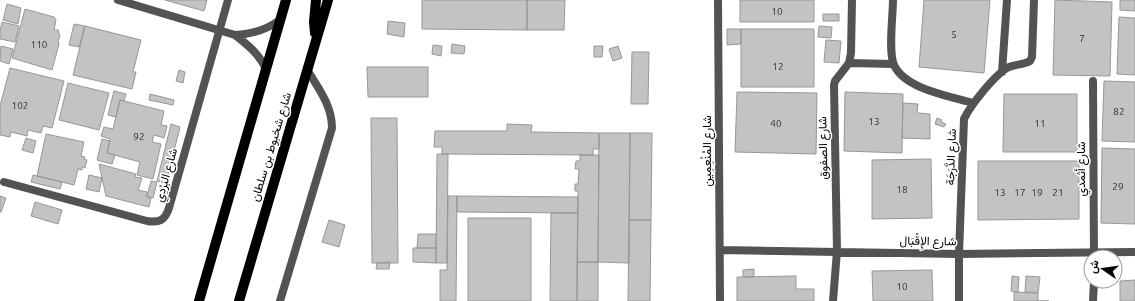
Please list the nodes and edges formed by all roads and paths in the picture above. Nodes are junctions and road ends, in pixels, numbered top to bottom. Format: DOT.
graph roads {
  1 [pos="118,0"];
  2 [pos="228,0"];
  3 [pos="286,0"];
  4 [pos="316,0"];
  5 [pos="328,0"];
  6 [pos="718,0"];
  7 [pos="852,0"];
  8 [pos="893,0"];
  9 [pos="1007,0"];
  10 [pos="1034,0"];
  11 [pos="280,20"];
  12 [pos="220,30"];
  13 [pos="235,35"];
  14 [pos="316,41"];
  15 [pos="849,63"];
  16 [pos="893,64"];
  17 [pos="266,69"];
  18 [pos="308,71"];
  19 [pos="1002,72"];
  20 [pos="1093,81"];
  21 [pos="973,103"];
  22 [pos="4,182"];
  23 [pos="1094,249"];
  24 [pos="720,250"];
  25 [pos="836,251"];
  26 [pos="1135,252"];
  27 [pos="1123,253"];
  28 [pos="959,254"];
  29 [pos="1083,255"];
  30 [pos="1094,289"];
  31 [pos="199,301"];
  32 [pos="238,301"];
  33 [pos="280,301"];
  34 [pos="720,301"];
  35 [pos="833,301"];
  36 [pos="959,301"];
  37 [pos="1094,301"];
  1 -- 12 [label="street"];
  2 -- 12 [label="street, شارع البَرْدِي"];
  3 -- 11 [label="main road"];
  4 -- 14 [label="main road"];
  5 -- 14 [label="main road, شارع شخبوط بن سلطان"];
  6 -- 24 [label="street, شارع المُنْعِمِين"];
  7 -- 15 [label="street"];
  8 -- 16 [label="street"];
  9 -- 19 [label="street"];
  10 -- 19 [label="street, شارع الدَّرَجَة"];
  11 -- 13 [label="street"];
  11 -- 17 [label="main road"];
  12 -- 13 [label="street"];
  12 -- 22 [label="street, شارع البَرْدِي"];
  13 -- 17 [label="street"];
  14 -- 18 [label="main road, شارع شخبوط بن سلطان"];
  15 -- 16 [label="street"];
  15 -- 25 [label="street, شارع الصفوق"];
  16 -- 21 [label="street"];
  17 -- 31 [label="main road"];
  18 -- 32 [label="main road, شارع شخبوط بن سلطان"];
  18 -- 33 [label="street"];
  19 -- 21 [label="street, شارع الدَّرَجَة"];
  20 -- 23 [label="street, شارع أثمدي"];
  21 -- 28 [label="street, شارع الدَّرَجَة"];
  24 -- 25 [label="street, شارع الإِقْبَال"];
  24 -- 34 [label="street, شارع المُنْعِمِين"];
  25 -- 28 [label="street, شارع الإِقْبَال"];
  25 -- 35 [label="street, شارع الصفوق"];
  26 -- 27 [label="street, شارع الإِقْبَال"];
  28 -- 29 [label="street, شارع الإِقْبَال"];
  28 -- 36 [label="street, شارع الدَّرَجَة"];
  30 -- 37 [label="street"];
}
